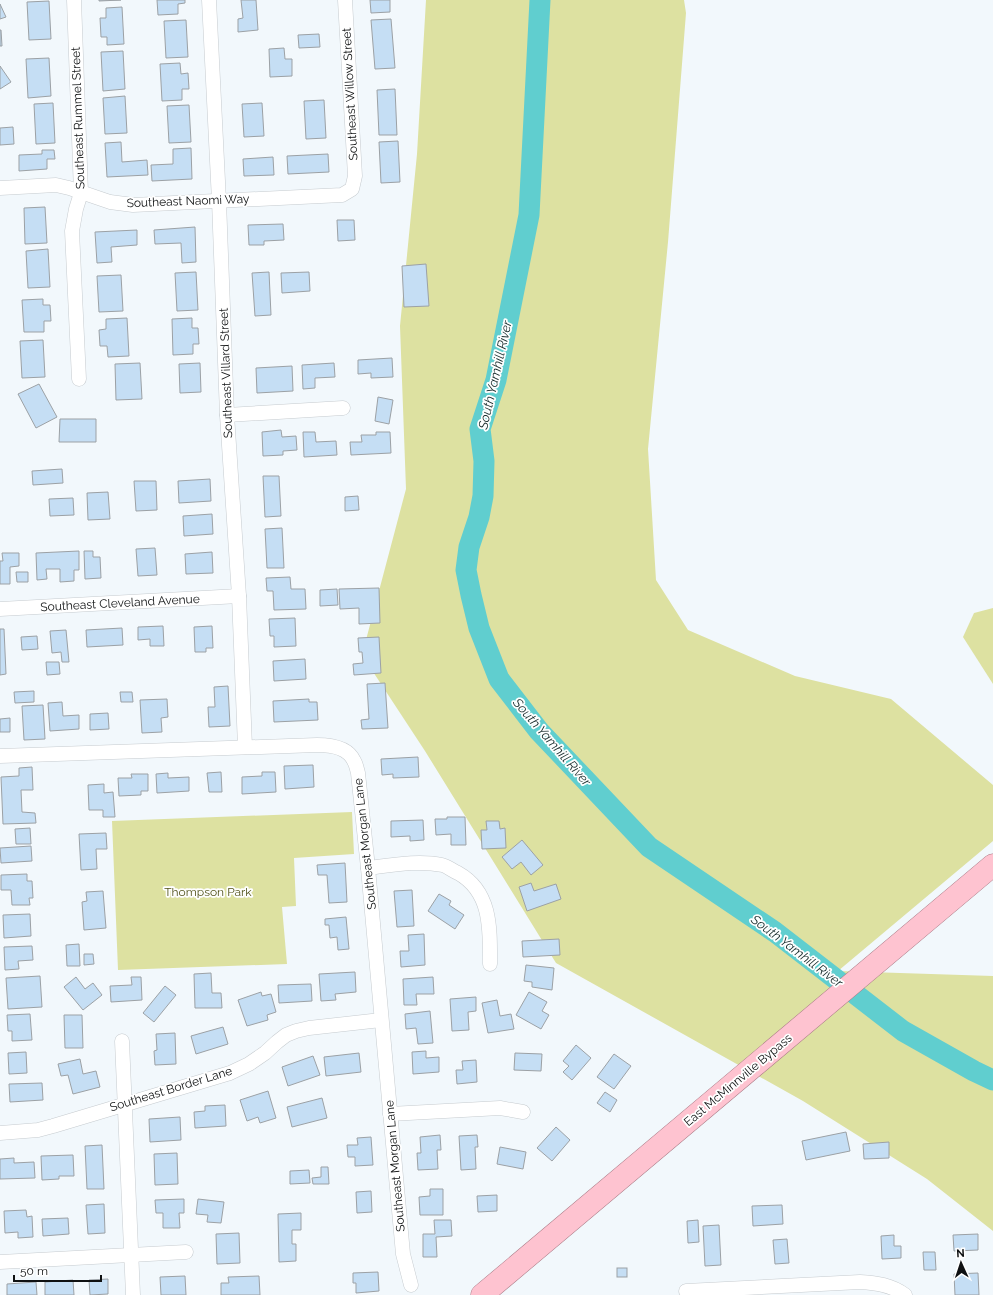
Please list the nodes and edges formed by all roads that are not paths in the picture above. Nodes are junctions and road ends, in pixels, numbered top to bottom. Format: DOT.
graph roads {
  1 [pos="74,0"];
  2 [pos="210,0"];
  3 [pos="345,0"];
  4 [pos="0,188"];
  5 [pos="352,189"];
  6 [pos="81,193"];
  7 [pos="220,200"];
  8 [pos="79,379"];
  9 [pos="343,408"];
  10 [pos="227,415"];
  11 [pos="239,596"];
  12 [pos="0,609"];
  13 [pos="245,747"];
  14 [pos="0,756"];
  15 [pos="993,865"];
  16 [pos="368,868"];
  17 [pos="490,964"];
  18 [pos="381,1020"];
  19 [pos="122,1041"];
  20 [pos="125,1103"];
  21 [pos="523,1112"];
  22 [pos="390,1114"];
  23 [pos="0,1133"];
  24 [pos="186,1252"];
  25 [pos="132,1254"];
  26 [pos="0,1262"];
  27 [pos="411,1285"];
  28 [pos="686,1290"];
  29 [pos="133,1295"];
  30 [pos="482,1295"];
  31 [pos="905,1295"];
  1 -- 6 [label="street, Southeast Rummel Street"];
  2 -- 7 [label="street, Southeast Villard Street"];
  3 -- 5 [label="street, Southeast Willow Street"];
  4 -- 6 [label="street, Southeast Naomi Way"];
  5 -- 7 [label="street, Southeast Naomi Way"];
  6 -- 7 [label="street, Southeast Naomi Way"];
  6 -- 8 [label="street, Southeast Rummel Street"];
  7 -- 10 [label="street, Southeast Villard Street"];
  9 -- 10 [label="street"];
  10 -- 11 [label="street, Southeast Villard Street"];
  11 -- 12 [label="street, Southeast Cleveland Avenue"];
  11 -- 13 [label="street, Southeast Villard Street"];
  13 -- 14 [label="street, Southeast Morgan Lane"];
  13 -- 16 [label="street, Southeast Morgan Lane"];
  15 -- 30 [label="highway, East McMinnville Bypass"];
  16 -- 17 [label="street"];
  16 -- 18 [label="street, Southeast Morgan Lane"];
  18 -- 20 [label="street, Southeast Border Lane"];
  18 -- 22 [label="street, Southeast Morgan Lane"];
  19 -- 20 [label="street"];
  20 -- 23 [label="street, Southeast Border Lane"];
  20 -- 25 [label="street"];
  21 -- 22 [label="street"];
  22 -- 27 [label="street, Southeast Morgan Lane"];
  24 -- 25 [label="street"];
  25 -- 26 [label="street"];
  25 -- 29 [label="street"];
  28 -- 31 [label="street"];
}
